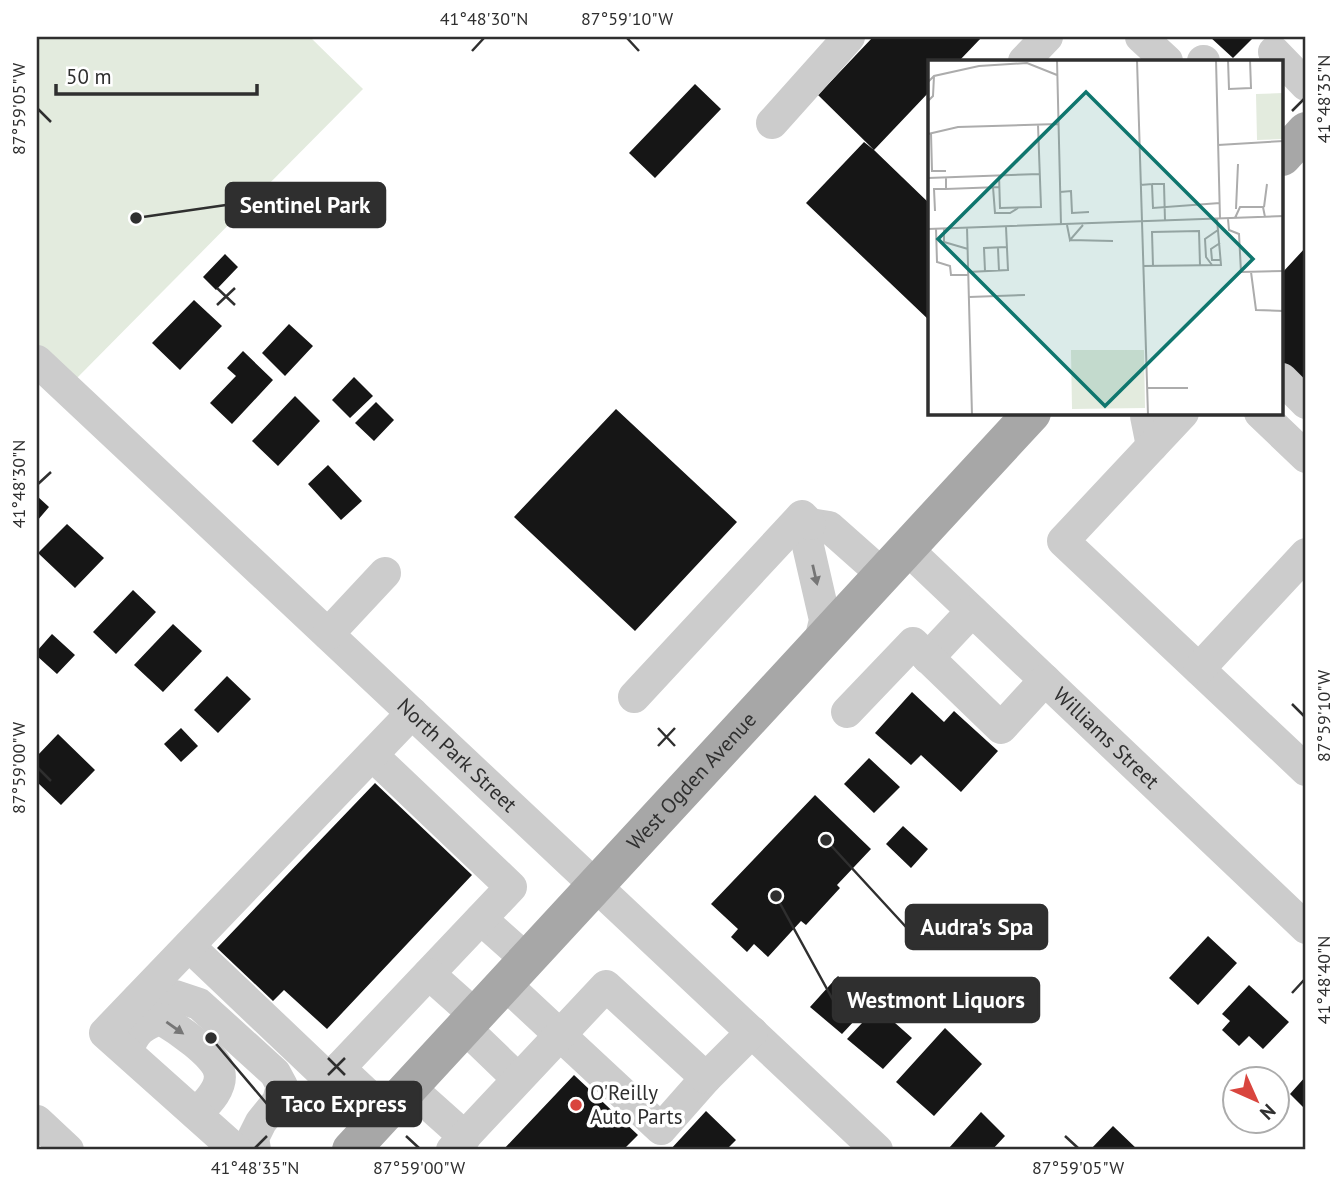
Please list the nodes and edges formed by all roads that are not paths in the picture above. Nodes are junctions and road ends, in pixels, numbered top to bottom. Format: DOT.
graph roads {
  1 [pos="849,37"];
  2 [pos="1047,37"];
  3 [pos="1141,37"];
  4 [pos="1027,60"];
  5 [pos="1166,60"];
  6 [pos="1284,61"];
  7 [pos="1306,85"];
  8 [pos="772,123"];
  9 [pos="1306,131"];
  10 [pos="1284,155"];
  11 [pos="37,361"];
  12 [pos="1284,381"];
  13 [pos="1306,402"];
  14 [pos="1030,415"];
  15 [pos="1146,415"];
  16 [pos="1181,415"];
  17 [pos="1262,415"];
  18 [pos="1153,446"];
  19 [pos="1306,457"];
  20 [pos="810,524"];
  21 [pos="1306,554"];
  22 [pos="894,561"];
  23 [pos="385,573"];
  24 [pos="972,611"];
  25 [pos="328,634"];
  26 [pos="820,641"];
  27 [pos="928,657"];
  28 [pos="1199,669"];
  29 [pos="1045,680"];
  30 [pos="634,697"];
  31 [pos="847,712"];
  32 [pos="412,713"];
  33 [pos="372,754"];
  34 [pos="1306,770"];
  35 [pos="594,885"];
  36 [pos="481,919"];
  37 [pos="1306,928"];
  38 [pos="189,946"];
  39 [pos="515,971"];
  40 [pos="429,974"];
  41 [pos="137,1000"];
  42 [pos="469,1021"];
  43 [pos="752,1032"];
  44 [pos="560,1035"];
  45 [pos="128,1052"];
  46 [pos="339,1068"];
  47 [pos="706,1078"];
  48 [pos="519,1079"];
  49 [pos="398,1099"];
  50 [pos="196,1114"];
  51 [pos="37,1121"];
  52 [pos="458,1144"];
  53 [pos="68,1150"];
  54 [pos="236,1150"];
  55 [pos="255,1150"];
  56 [pos="351,1150"];
  57 [pos="877,1150"];
  1 -- 8 [label="street"];
  2 -- 4 [label="street"];
  3 -- 5 [label="street"];
  6 -- 7 [label="street"];
  9 -- 10 [label="main road"];
  11 -- 25 [label="street, North Park Street"];
  12 -- 13 [label="street"];
  14 -- 22 [label="main road, West Ogden Avenue"];
  15 -- 18 [label="street"];
  16 -- 18 [label="street"];
  17 -- 19 [label="street"];
  18 -- 28 [label="street"];
  20 -- 22 [label="street, Williams Street"];
  20 -- 26 [label="street, one-way"];
  20 -- 30 [label="street"];
  21 -- 28 [label="street"];
  22 -- 24 [label="street, Williams Street"];
  22 -- 26 [label="main road, West Ogden Avenue"];
  23 -- 25 [label="street"];
  24 -- 27 [label="street"];
  24 -- 29 [label="street, Williams Street"];
  25 -- 32 [label="street, North Park Street"];
  26 -- 35 [label="main road, West Ogden Avenue"];
  27 -- 29 [label="street"];
  27 -- 31 [label="street"];
  28 -- 34 [label="street"];
  29 -- 37 [label="street, Williams Street"];
  32 -- 33 [label="street"];
  32 -- 35 [label="street, North Park Street"];
  33 -- 36 [label="street"];
  33 -- 38 [label="street"];
  35 -- 39 [label="main road, West Ogden Avenue"];
  35 -- 43 [label="street, North Park Street"];
  36 -- 39 [label="street"];
  36 -- 40 [label="street"];
  38 -- 41 [label="street"];
  38 -- 46 [label="street"];
  39 -- 42 [label="main road, West Ogden Avenue"];
  39 -- 44 [label="street"];
  40 -- 42 [label="street"];
  40 -- 46 [label="street"];
  41 -- 45 [label="street"];
  41 -- 55 [label="street"];
  42 -- 48 [label="street"];
  42 -- 49 [label="main road, West Ogden Avenue"];
  43 -- 47 [label="street"];
  43 -- 57 [label="street, North Park Street"];
  44 -- 47 [label="street"];
  44 -- 47 [label="street"];
  44 -- 48 [label="street"];
  45 -- 50 [label="street"];
  45 -- 50 [label="street, one-way"];
  46 -- 49 [label="street"];
  48 -- 52 [label="street"];
  49 -- 52 [label="street"];
  49 -- 56 [label="main road, West Ogden Avenue"];
  50 -- 54 [label="street"];
  51 -- 53 [label="street"];
}
